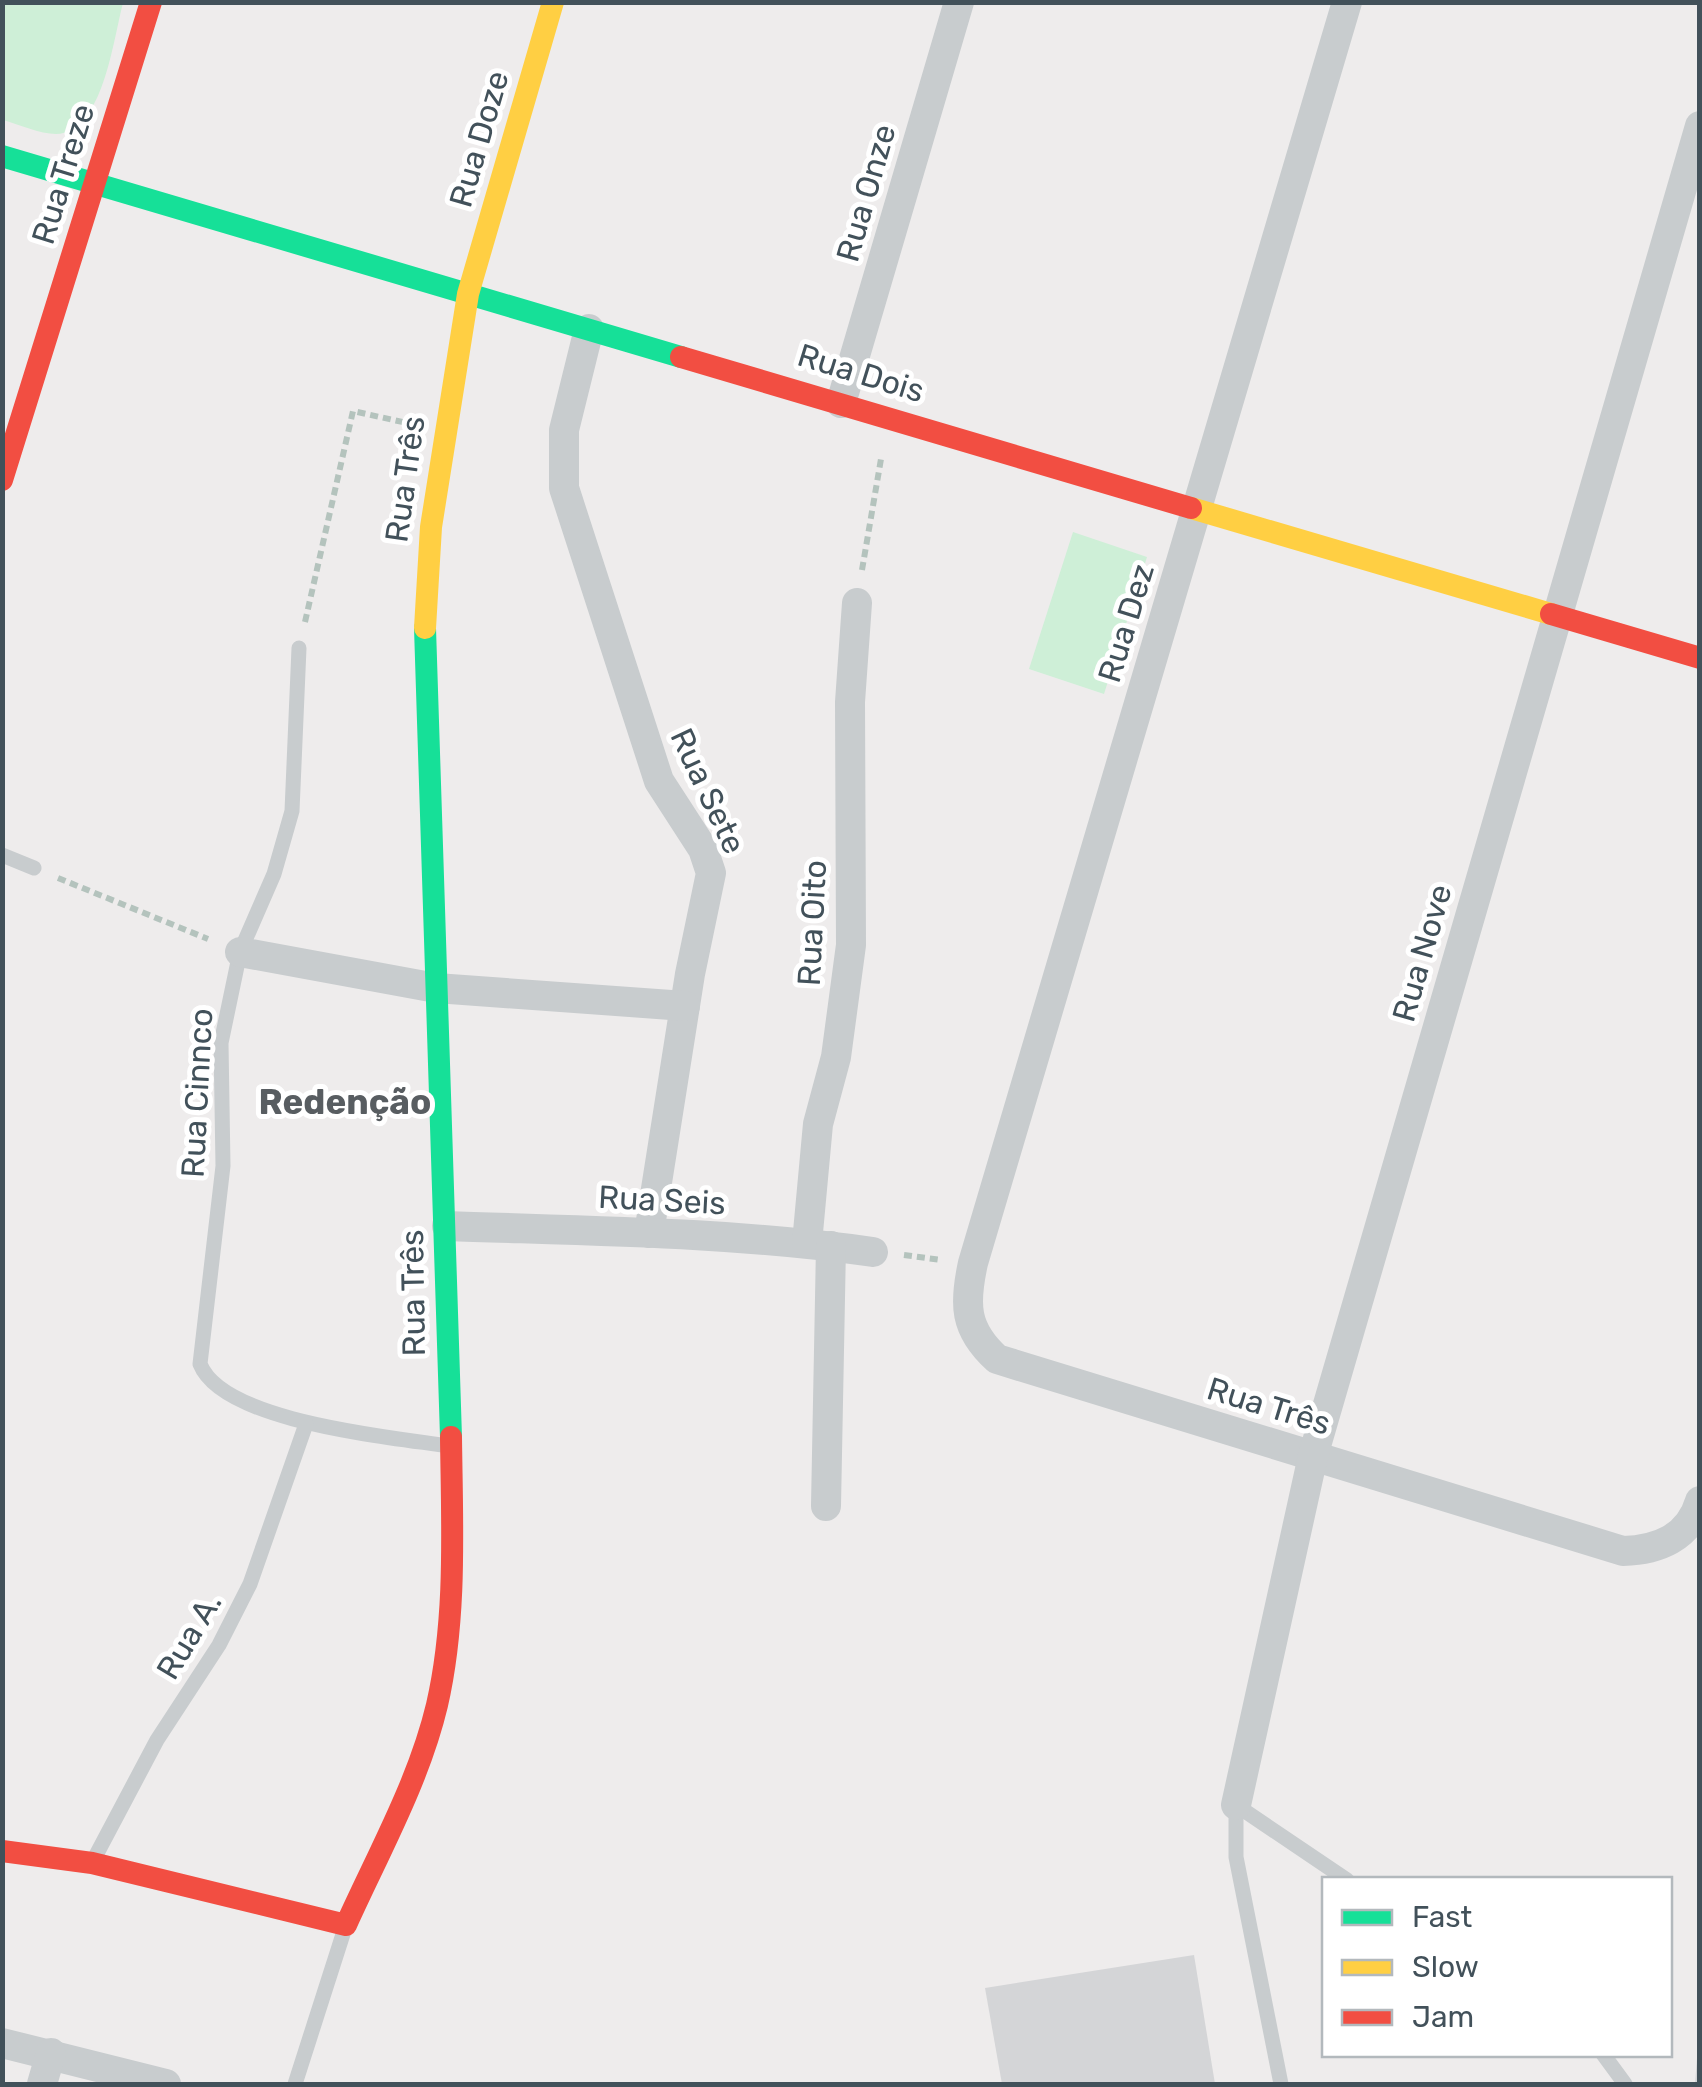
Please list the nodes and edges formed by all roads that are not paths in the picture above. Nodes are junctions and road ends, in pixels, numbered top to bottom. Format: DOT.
graph roads {
  1 [pos="150,2"];
  2 [pos="552,2"];
  3 [pos="959,2"];
  4 [pos="1347,2"];
  5 [pos="1700,126"];
  6 [pos="2,156"];
  7 [pos="94,183"];
  8 [pos="468,294"];
  9 [pos="588,329"];
  10 [pos="841,404"];
  11 [pos="2,480"];
  12 [pos="1196,509"];
  13 [pos="857,602"];
  14 [pos="1556,615"];
  15 [pos="300,648"];
  16 [pos="1700,658"];
  17 [pos="2,855"];
  18 [pos="34,868"];
  19 [pos="240,952"];
  20 [pos="436,988"];
  21 [pos="685,1006"];
  22 [pos="447,1226"];
  23 [pos="649,1233"];
  24 [pos="819,1244"];
  25 [pos="873,1252"];
  26 [pos="973,1263"];
  27 [pos="306,1424"];
  28 [pos="450,1446"];
  29 [pos="1313,1456"];
  30 [pos="1700,1501"];
  31 [pos="826,1506"];
  32 [pos="1236,1805"];
  33 [pos="2,1851"];
  34 [pos="92,1863"];
  35 [pos="1344,1877"];
  36 [pos="346,1925"];
  37 [pos="2,2043"];
  38 [pos="51,2053"];
  39 [pos="1606,2057"];
  40 [pos="42,2084"];
  41 [pos="166,2084"];
  42 [pos="295,2084"];
  43 [pos="1281,2084"];
  44 [pos="1625,2084"];
  1 -- 7 [label="street, Rua Treze"];
  2 -- 8 [label="street, Rua Doze"];
  3 -- 10 [label="street, Rua Onze"];
  4 -- 12 [label="street, Rua Dez"];
  5 -- 14 [label="street, Rua Nove"];
  6 -- 7 [label="street, Rua Dois"];
  7 -- 8 [label="street, Rua Dois"];
  7 -- 11 [label="street, Rua Treze"];
  8 -- 9 [label="street, Rua Dois"];
  8 -- 20 [label="street, Rua Três"];
  9 -- 10 [label="street, Rua Dois"];
  9 -- 21 [label="street, Rua Sete"];
  10 -- 12 [label="street, Rua Dois"];
  12 -- 14 [label="street, Rua Dois"];
  12 -- 26 [label="street, Rua Dez"];
  13 -- 24 [label="street, Rua Oito"];
  14 -- 16 [label="street, Rua Dois"];
  14 -- 29 [label="street, Rua Nove"];
  15 -- 19 [label="lane, Rua Cinnco"];
  17 -- 18 [label="lane"];
  19 -- 20 [label="street"];
  19 -- 27 [label="lane, Rua Cinnco"];
  20 -- 21 [label="street"];
  20 -- 22 [label="street, Rua Três"];
  21 -- 23 [label="street, Rua Sete"];
  22 -- 23 [label="street, Rua Seis"];
  22 -- 28 [label="street, Rua Três"];
  23 -- 24 [label="street, Rua Seis"];
  24 -- 25 [label="street, Rua Seis"];
  24 -- 31 [label="street, Rua Oito"];
  26 -- 29 [label="street, Rua Três"];
  27 -- 28 [label="lane, Rua Cinnco"];
  27 -- 34 [label="lane, Rua A."];
  28 -- 36 [label="street, Rua Três"];
  29 -- 30 [label="street, Rua Três"];
  29 -- 32 [label="street, Rua Nove"];
  32 -- 35 [label="lane"];
  32 -- 43 [label="lane"];
  33 -- 34 [label="street"];
  34 -- 36 [label="street"];
  36 -- 42 [label="lane"];
  37 -- 38 [label="street"];
  38 -- 40 [label="street"];
  38 -- 41 [label="street"];
  39 -- 44 [label="lane"];
}
